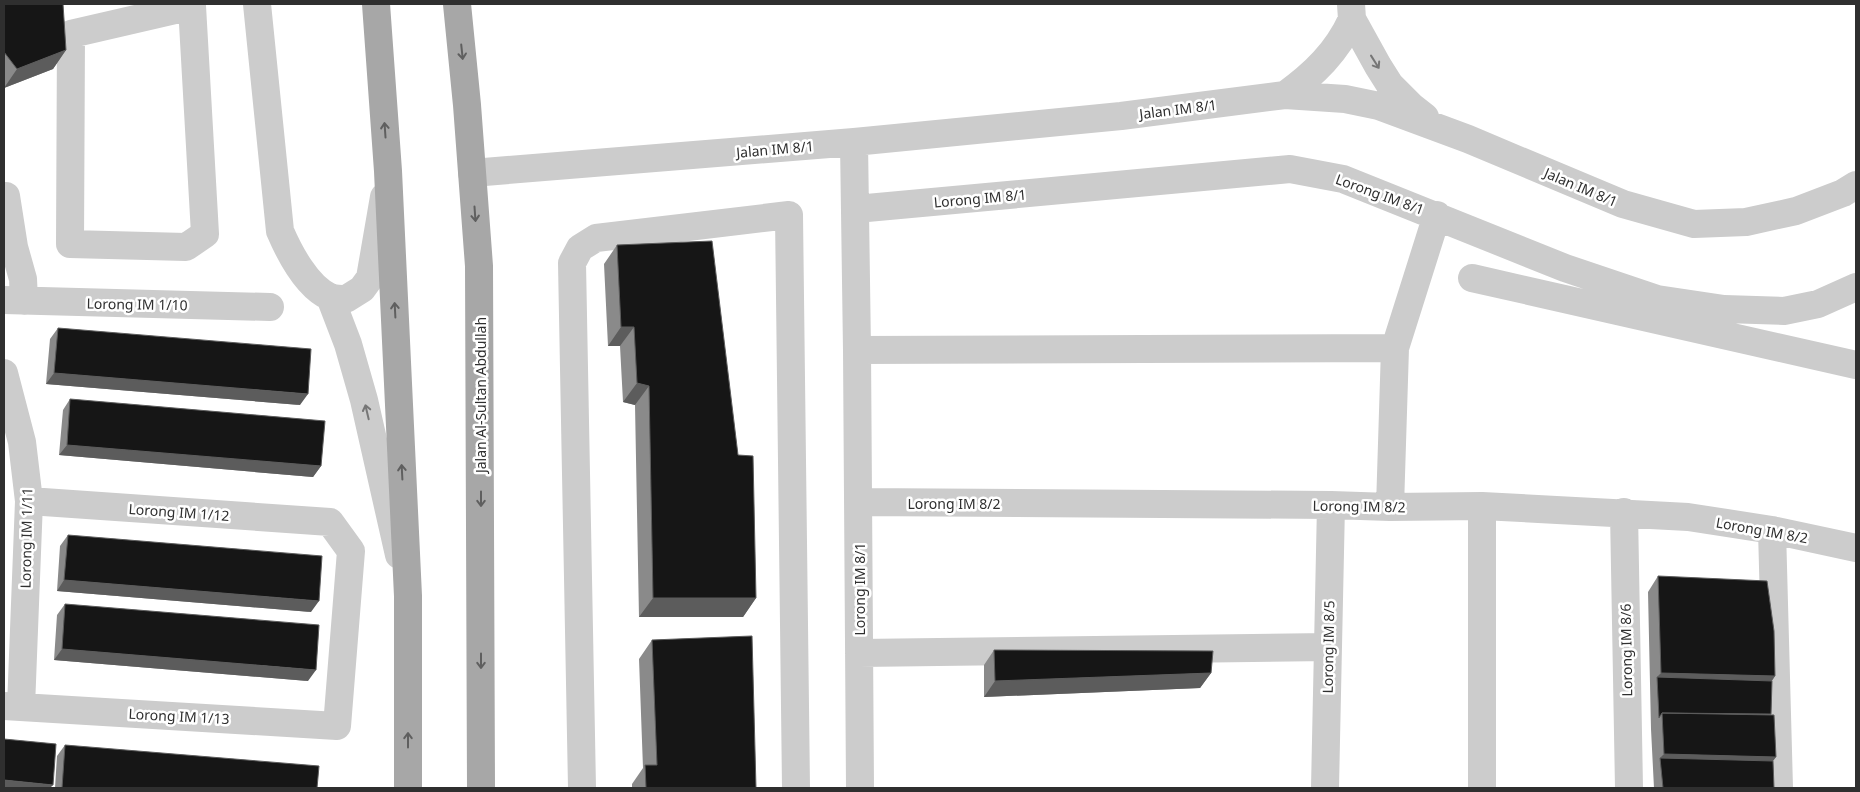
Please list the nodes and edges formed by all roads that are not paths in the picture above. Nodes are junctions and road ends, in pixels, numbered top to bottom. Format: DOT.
graph roads {
  1 [pos="257,4"];
  2 [pos="376,4"];
  3 [pos="457,4"];
  4 [pos="192,5"];
  5 [pos="1351,11"];
  6 [pos="1285,95"];
  7 [pos="1446,131"];
  8 [pos="854,142"];
  9 [pos="388,171"];
  10 [pos="472,173"];
  11 [pos="1856,185"];
  12 [pos="4,196"];
  13 [pos="856,209"];
  14 [pos="1437,215"];
  15 [pos="1472,278"];
  16 [pos="1856,287"];
  17 [pos="330,297"];
  18 [pos="14,301"];
  19 [pos="270,307"];
  20 [pos="1395,348"];
  21 [pos="857,350"];
  22 [pos="1856,365"];
  23 [pos="4,373"];
  24 [pos="29,501"];
  25 [pos="858,502"];
  26 [pos="1331,505"];
  27 [pos="1482,506"];
  28 [pos="1390,507"];
  29 [pos="1624,512"];
  30 [pos="1772,530"];
  31 [pos="1856,548"];
  32 [pos="408,596"];
  33 [pos="1328,647"];
  34 [pos="859,653"];
  35 [pos="12,706"];
  36 [pos="337,726"];
  37 [pos="408,788"];
  38 [pos="481,788"];
  39 [pos="582,788"];
  40 [pos="796,788"];
  41 [pos="860,788"];
  42 [pos="1325,788"];
  43 [pos="1482,788"];
  44 [pos="1629,788"];
  45 [pos="1779,788"];
  1 -- 17 [label="street"];
  9 -- 2 [label="main road, one-way"];
  3 -- 10 [label="main road, Jalan Al-Sultan Abdullah, one-way"];
  4 -- 4 [label="street"];
  5 -- 6 [label="street"];
  5 -- 7 [label="street, one-way"];
  6 -- 7 [label="street, Jalan IM 8/1"];
  6 -- 8 [label="street, Jalan IM 8/1"];
  7 -- 11 [label="street, Jalan IM 8/1"];
  8 -- 10 [label="street, Jalan IM 8/1"];
  8 -- 13 [label="street, Lorong IM 8/1"];
  9 -- 17 [label="street"];
  32 -- 9 [label="main road, one-way"];
  10 -- 38 [label="main road, Jalan Al-Sultan Abdullah, one-way"];
  12 -- 18 [label="street"];
  13 -- 14 [label="street, Lorong IM 8/1"];
  13 -- 21 [label="street, Lorong IM 8/1"];
  14 -- 16 [label="street, Lorong IM 8/1"];
  14 -- 20 [label="street"];
  15 -- 22 [label="street"];
  32 -- 17 [label="street, one-way"];
  18 -- 19 [label="street, Lorong IM 1/10"];
  20 -- 21 [label="street"];
  20 -- 28 [label="street"];
  21 -- 25 [label="street, Lorong IM 8/1"];
  23 -- 24 [label="street, Lorong IM 1/11"];
  24 -- 35 [label="street, Lorong IM 1/11"];
  24 -- 36 [label="street, Lorong IM 1/12"];
  25 -- 26 [label="street, Lorong IM 8/2"];
  25 -- 34 [label="street, Lorong IM 8/1"];
  26 -- 28 [label="street, Lorong IM 8/2"];
  26 -- 33 [label="street, Lorong IM 8/5"];
  27 -- 28 [label="street, Lorong IM 8/2"];
  27 -- 29 [label="street, Lorong IM 8/2"];
  27 -- 43 [label="street"];
  29 -- 30 [label="street, Lorong IM 8/2"];
  29 -- 44 [label="street, Lorong IM 8/6"];
  30 -- 31 [label="street, Lorong IM 8/2"];
  30 -- 45 [label="street"];
  37 -- 32 [label="main road, one-way"];
  33 -- 34 [label="street"];
  33 -- 42 [label="street, Lorong IM 8/5"];
  34 -- 41 [label="street, Lorong IM 8/1"];
  35 -- 36 [label="street, Lorong IM 1/13"];
  39 -- 40 [label="street"];
}
